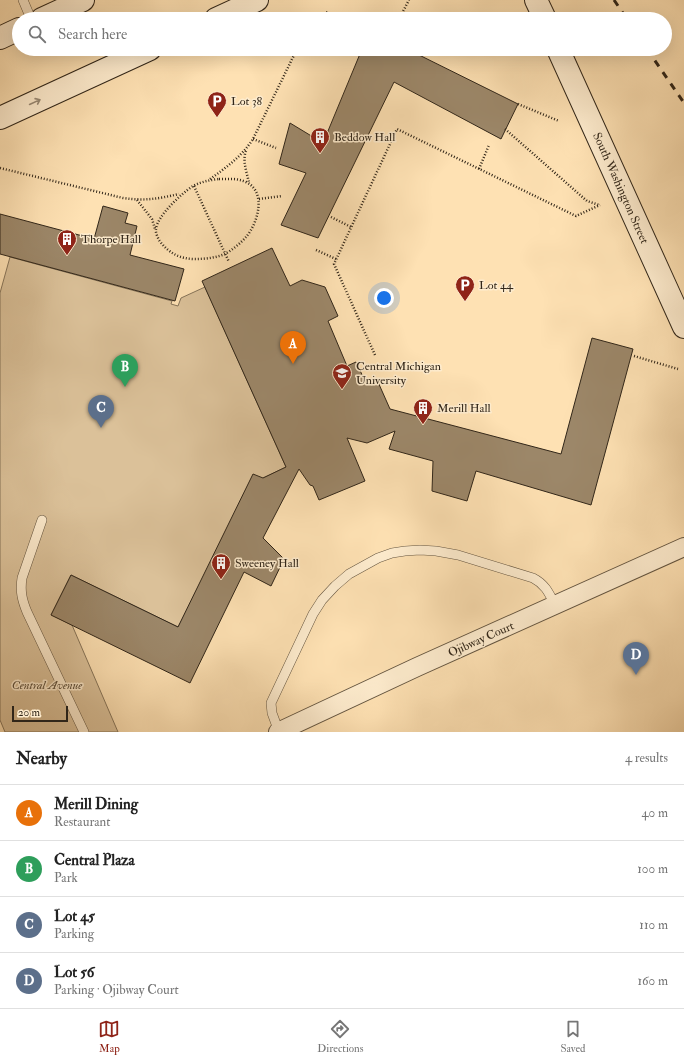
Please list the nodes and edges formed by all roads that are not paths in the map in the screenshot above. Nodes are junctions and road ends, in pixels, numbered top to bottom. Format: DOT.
graph roads {
  1 [pos="23,0"];
  2 [pos="83,0"];
  3 [pos="257,0"];
  4 [pos="536,0"];
  5 [pos="28,12"];
  6 [pos="57,12"];
  7 [pos="231,12"];
  8 [pos="542,12"];
  9 [pos="12,32"];
  10 [pos="0,38"];
  11 [pos="135,56"];
  12 [pos="561,56"];
  13 [pos="0,118"];
  14 [pos="684,327"];
  15 [pos="42,520"];
  16 [pos="684,547"];
  17 [pos="555,605"];
  18 [pos="84,732"];
  19 [pos="278,732"];
  1 -- 5 [label="lane"];
  2 -- 6 [label="street"];
  3 -- 7 [label="street"];
  4 -- 8 [label="street"];
  9 -- 10 [label="street"];
  13 -- 11 [label="street, one-way"];
  12 -- 14 [label="street, South Washington Street"];
  15 -- 18 [label="lane"];
  16 -- 17 [label="street, Ojibway Court"];
  17 -- 19 [label="street, Ojibway Court"];
  17 -- 19 [label="lane"];
}
